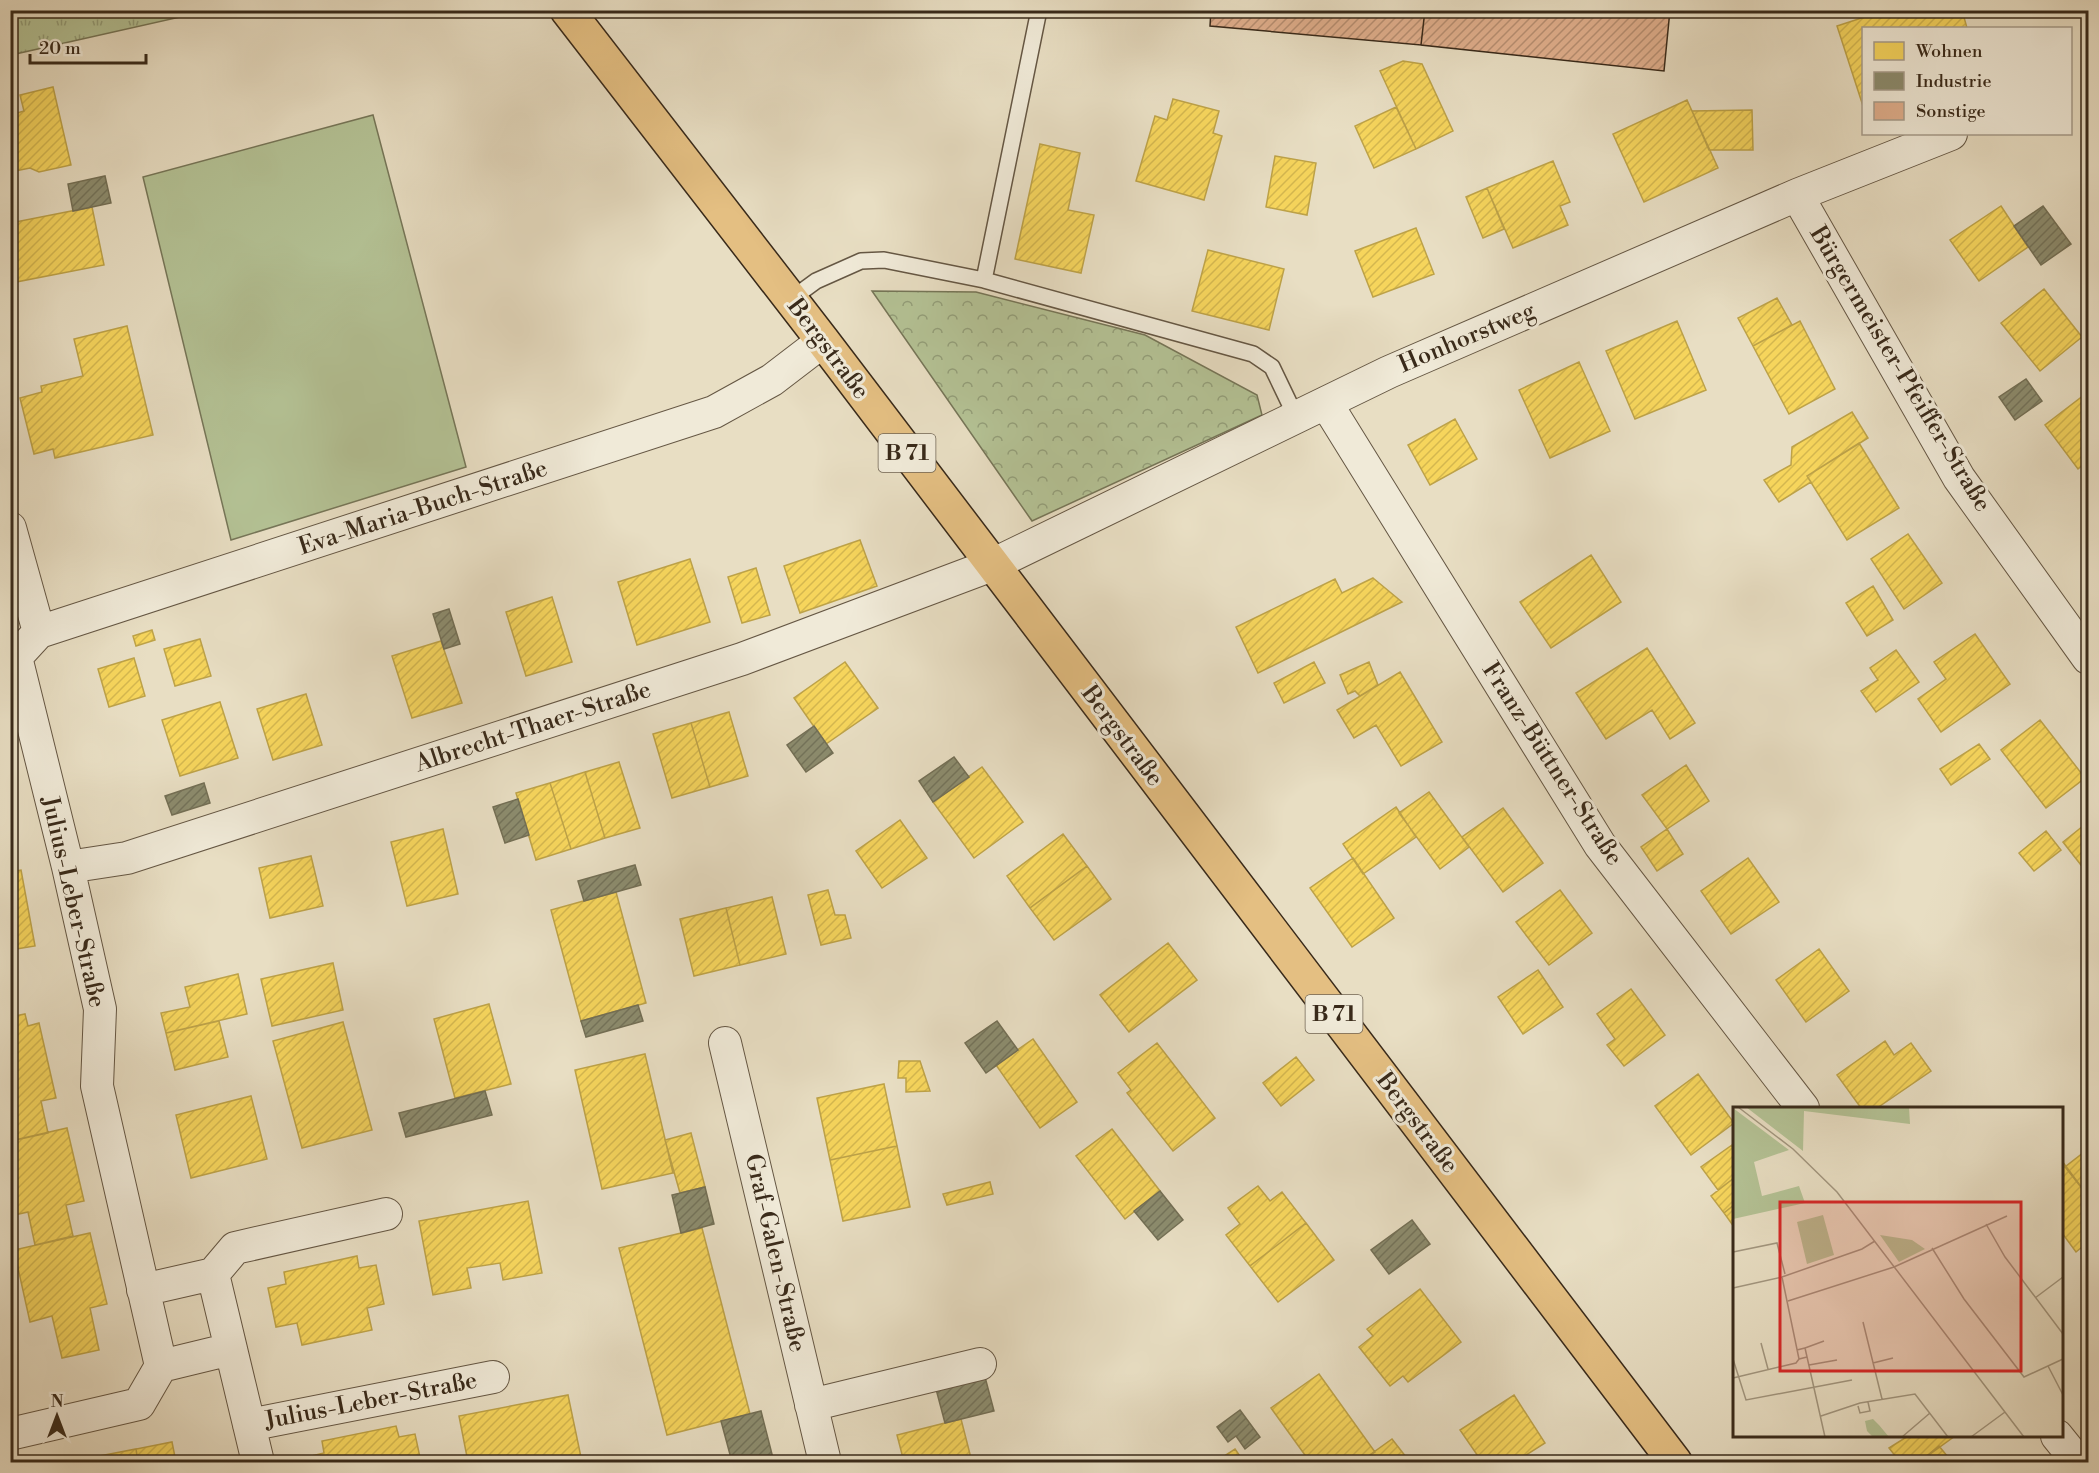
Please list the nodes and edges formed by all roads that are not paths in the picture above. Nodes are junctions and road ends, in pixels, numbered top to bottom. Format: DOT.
graph roads {
  1 [pos="567,10"];
  2 [pos="1039,10"];
  3 [pos="1948,135"];
  4 [pos="1797,195"];
  5 [pos="984,280"];
  6 [pos="790,300"];
  7 [pos="823,341"];
  8 [pos="1326,403"];
  9 [pos="1296,417"];
  10 [pos="10,528"];
  11 [pos="992,565"];
  12 [pos="39,632"];
  13 [pos="13,657"];
  14 [pos="2088,658"];
  15 [pos="68,867"];
  16 [pos="725,1043"];
  17 [pos="1802,1107"];
  18 [pos="386,1214"];
  19 [pos="213,1274"];
  20 [pos="143,1290"];
  21 [pos="231,1349"];
  22 [pos="981,1364"];
  23 [pos="161,1366"];
  24 [pos="493,1377"];
  25 [pos="811,1406"];
  26 [pos="249,1425"];
  27 [pos="10,1434"];
  28 [pos="2058,1437"];
  29 [pos="258,1462"];
  30 [pos="825,1462"];
  31 [pos="1675,1462"];
  32 [pos="2078,1462"];
  1 -- 6 [label="main road, Bergstraße / B 71"];
  2 -- 5 [label="lane"];
  3 -- 4 [label="street, Honhorstweg"];
  4 -- 8 [label="street, Honhorstweg"];
  4 -- 14 [label="street, Bürgermeister-Pfeiffer-Straße"];
  5 -- 6 [label="lane"];
  5 -- 9 [label="lane"];
  6 -- 7 [label="main road, Bergstraße / B 71"];
  7 -- 11 [label="main road, Bergstraße / B 71"];
  7 -- 12 [label="street, Eva-Maria-Buch-Straße"];
  8 -- 9 [label="street, Honhorstweg"];
  8 -- 17 [label="street, Franz-Büttner-Straße"];
  9 -- 11 [label="street, Honhorstweg"];
  10 -- 12 [label="street"];
  11 -- 15 [label="street, Albrecht-Thaer-Straße"];
  11 -- 31 [label="main road, Bergstraße / B 71"];
  12 -- 13 [label="street, Eva-Maria-Buch-Straße"];
  13 -- 15 [label="street, Julius-Leber-Straße"];
  15 -- 20 [label="street, Julius-Leber-Straße"];
  16 -- 25 [label="street, Graf-Galen-Straße"];
  18 -- 19 [label="street"];
  19 -- 20 [label="street"];
  19 -- 21 [label="street, Julius-Leber-Straße"];
  20 -- 23 [label="street, Julius-Leber-Straße"];
  21 -- 23 [label="street"];
  21 -- 26 [label="street, Julius-Leber-Straße"];
  22 -- 25 [label="street"];
  23 -- 27 [label="street"];
  24 -- 26 [label="street, Julius-Leber-Straße"];
  25 -- 30 [label="street, Graf-Galen-Straße"];
  26 -- 29 [label="street, Julius-Leber-Straße"];
  28 -- 32 [label="street"];
}
